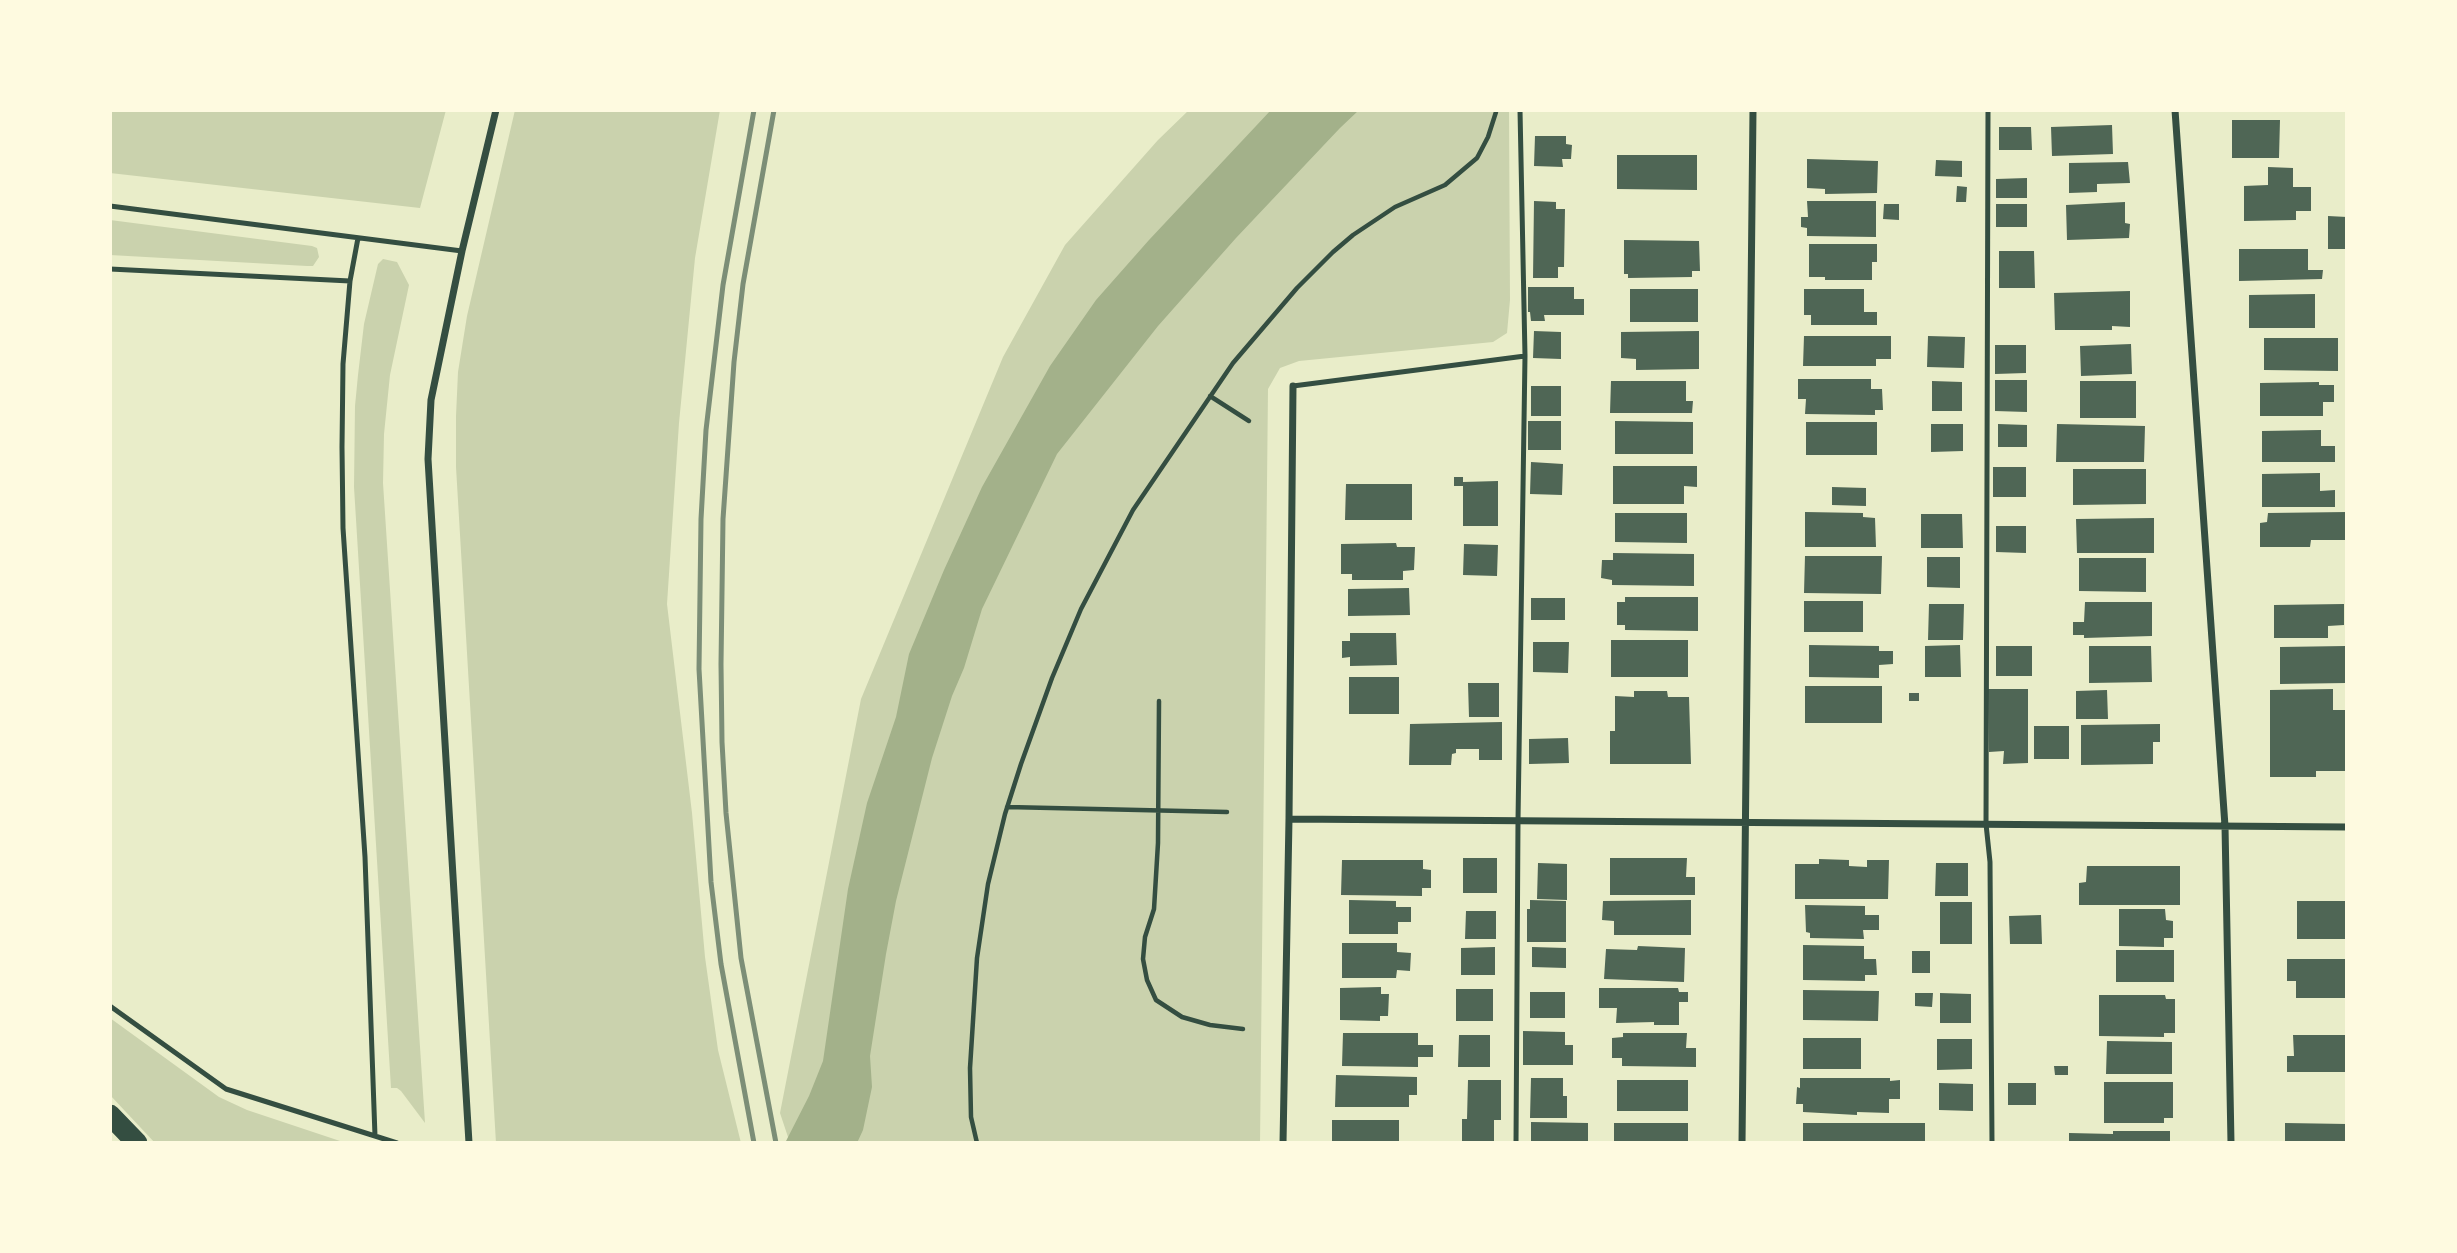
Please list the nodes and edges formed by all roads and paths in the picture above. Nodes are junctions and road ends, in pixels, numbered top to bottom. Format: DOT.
graph roads {
  1 [pos="496,110"];
  2 [pos="1520,110"];
  3 [pos="1753,110"];
  4 [pos="1988,110"];
  5 [pos="2175,110"];
  6 [pos="1496,112"];
  7 [pos="110,205"];
  8 [pos="358,238"];
  9 [pos="462,251"];
  10 [pos="110,269"];
  11 [pos="350,281"];
  12 [pos="1525,356"];
  13 [pos="1293,386"];
  14 [pos="1210,396"];
  15 [pos="1249,421"];
  16 [pos="1159,702"];
  17 [pos="1007,807"];
  18 [pos="1158,811"];
  19 [pos="1227,812"];
  20 [pos="1289,819"];
  21 [pos="1518,820"];
  22 [pos="1744,822"];
  23 [pos="1986,824"];
  24 [pos="2225,826"];
  25 [pos="2347,827"];
  26 [pos="110,1006"];
  27 [pos="1244,1029"];
  28 [pos="110,1115"];
  29 [pos="375,1136"];
  30 [pos="136,1143"];
  31 [pos="397,1143"];
  32 [pos="469,1143"];
  33 [pos="977,1143"];
  34 [pos="1283,1143"];
  35 [pos="1516,1143"];
  36 [pos="1742,1143"];
  37 [pos="1992,1143"];
  38 [pos="2231,1143"];
  1 -- 9 [label="street"];
  2 -- 12 [label="lane"];
  3 -- 22 [label="street"];
  4 -- 23 [label="lane"];
  5 -- 24 [label="street"];
  6 -- 14 [label="path"];
  7 -- 8 [label="lane"];
  8 -- 9 [label="lane"];
  8 -- 11 [label="lane"];
  9 -- 32 [label="street"];
  10 -- 11 [label="lane"];
  11 -- 29 [label="lane"];
  12 -- 13 [label="lane"];
  12 -- 21 [label="lane"];
  13 -- 20 [label="street"];
  14 -- 15 [label="path"];
  14 -- 17 [label="path"];
  16 -- 18 [label="path"];
  17 -- 18 [label="path"];
  17 -- 33 [label="path"];
  18 -- 19 [label="path"];
  18 -- 27 [label="path"];
  20 -- 21 [label="street"];
  20 -- 34 [label="street"];
  21 -- 22 [label="street"];
  21 -- 35 [label="lane"];
  22 -- 23 [label="street"];
  22 -- 36 [label="street"];
  23 -- 24 [label="street"];
  23 -- 37 [label="lane"];
  24 -- 25 [label="street"];
  24 -- 38 [label="street"];
  26 -- 29 [label="lane"];
  28 -- 30 [label="highway"];
  29 -- 31 [label="lane"];
}
